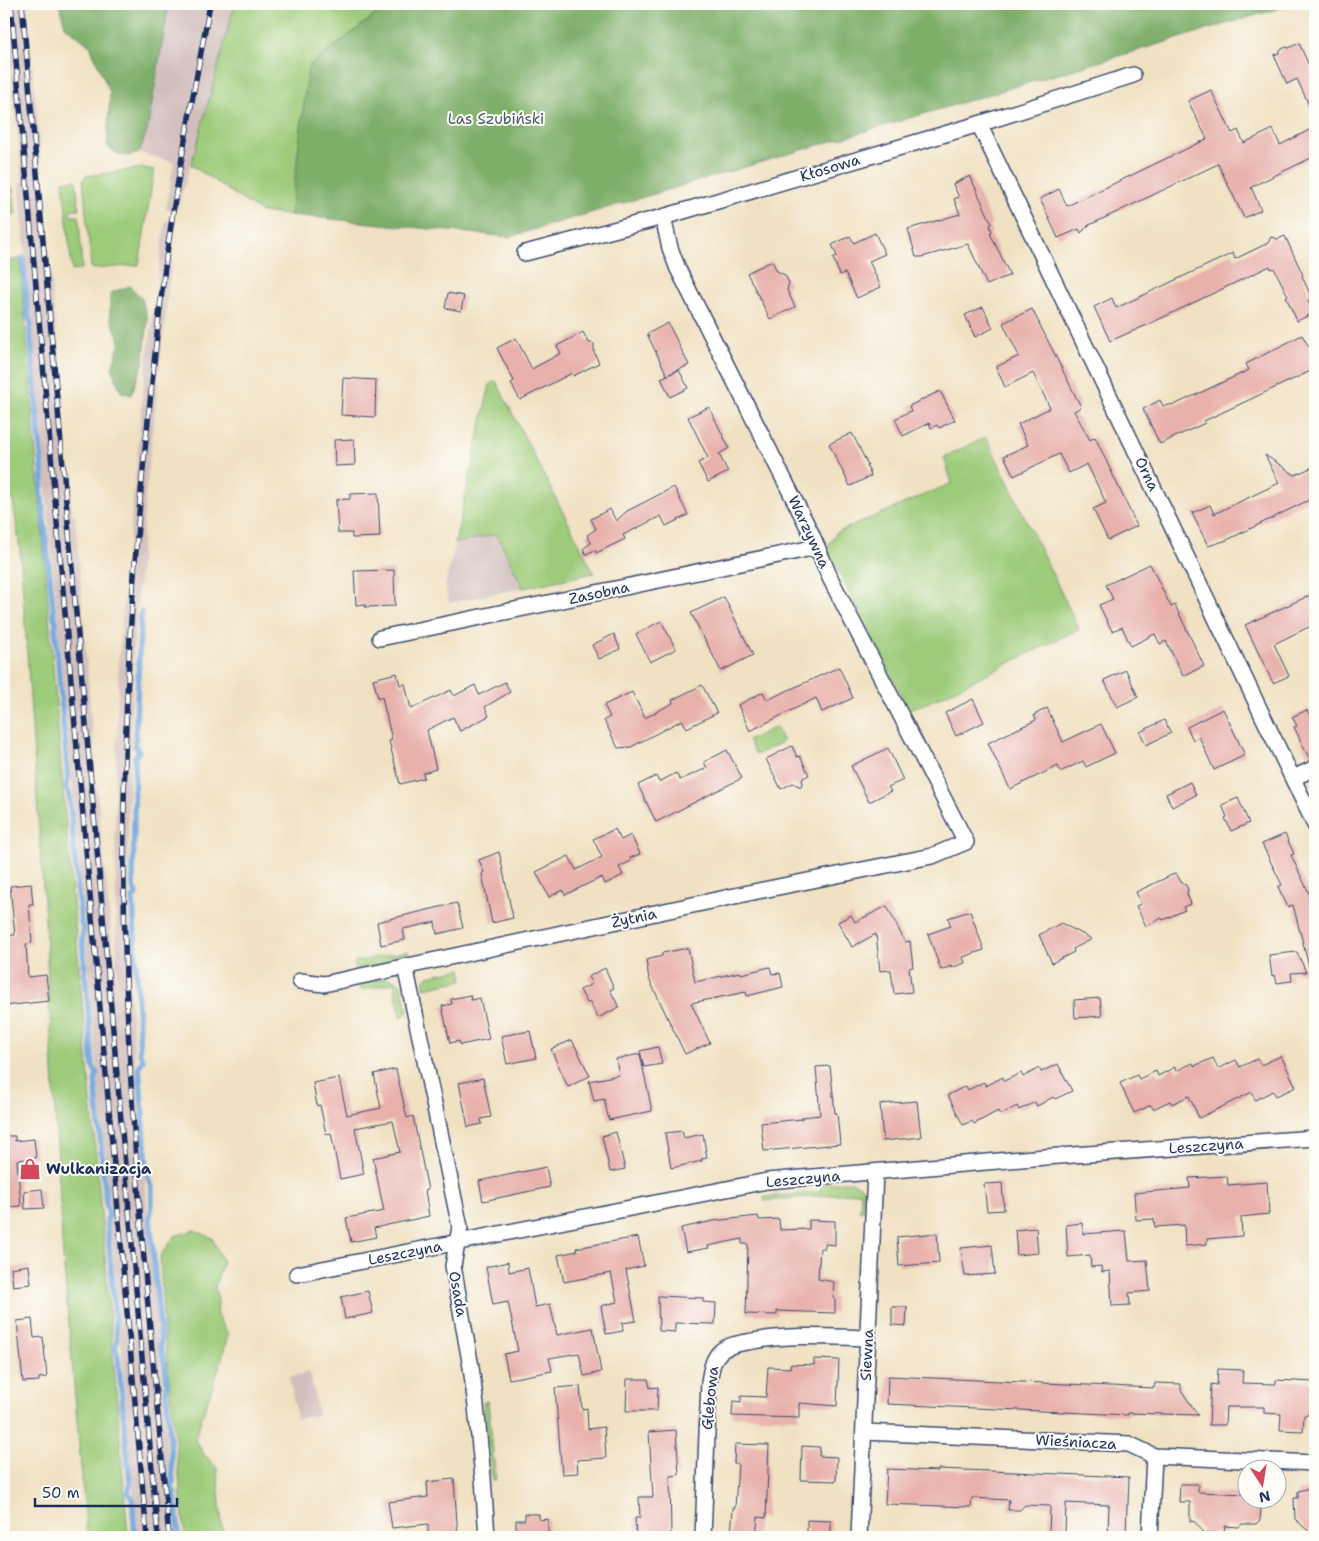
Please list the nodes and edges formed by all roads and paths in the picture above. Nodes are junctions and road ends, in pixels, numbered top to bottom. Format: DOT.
graph roads {
  1 [pos="1134,75"];
  2 [pos="979,124"];
  3 [pos="663,217"];
  4 [pos="525,252"];
  5 [pos="817,547"];
  6 [pos="380,638"];
  7 [pos="1315,768"];
  8 [pos="1293,778"];
  9 [pos="1315,825"];
  10 [pos="966,842"];
  11 [pos="405,966"];
  12 [pos="300,981"];
  13 [pos="1315,1138"];
  14 [pos="875,1172"];
  15 [pos="458,1243"];
  16 [pos="297,1274"];
  17 [pos="868,1338"];
  18 [pos="864,1432"];
  19 [pos="1154,1456"];
  20 [pos="1315,1463"];
  21 [pos="487,1537"];
  22 [pos="703,1537"];
  23 [pos="859,1537"];
  24 [pos="1150,1537"];
  1 -- 2 [label="street, Kłosowa"];
  2 -- 3 [label="street, Kłosowa"];
  2 -- 8 [label="street, Orna"];
  3 -- 4 [label="street, Kłosowa"];
  3 -- 5 [label="street, Warzywna"];
  5 -- 6 [label="street, Zasobna"];
  5 -- 10 [label="street, Warzywna"];
  7 -- 8 [label="street"];
  8 -- 9 [label="street, Orna"];
  10 -- 11 [label="street, Żytnia"];
  11 -- 12 [label="street, Żytnia"];
  11 -- 15 [label="street, Osada"];
  13 -- 14 [label="street, Leszczyna"];
  14 -- 15 [label="street, Leszczyna"];
  14 -- 17 [label="street, Siewna"];
  15 -- 16 [label="street, Leszczyna"];
  15 -- 21 [label="street, Osada"];
  17 -- 18 [label="street, Siewna"];
  17 -- 22 [label="street, Glebowa"];
  18 -- 19 [label="street, Wieśniacza"];
  18 -- 23 [label="street, Siewna"];
  19 -- 20 [label="street, Wieśniacza"];
  19 -- 24 [label="street"];
}
